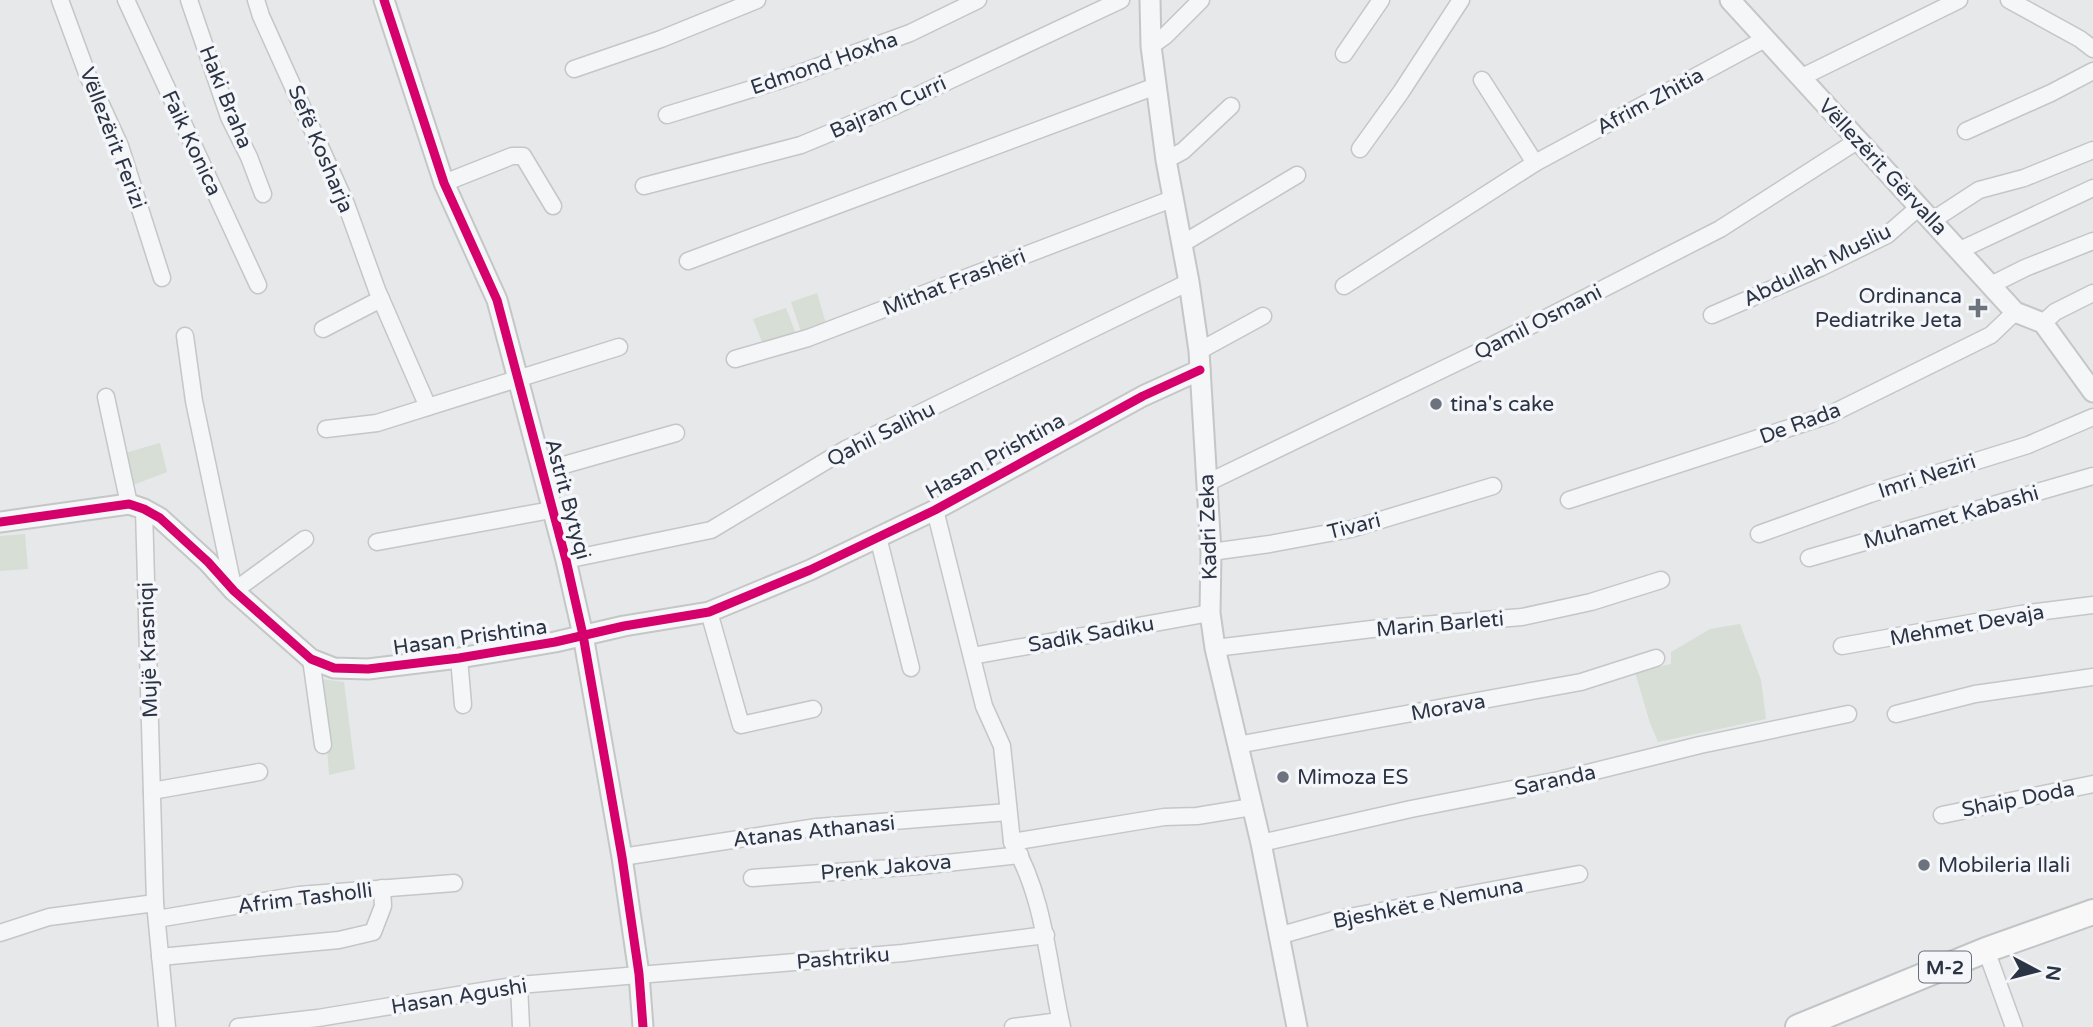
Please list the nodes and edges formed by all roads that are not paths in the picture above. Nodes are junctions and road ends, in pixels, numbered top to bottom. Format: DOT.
graph roads {
  1 [pos="60,0"];
  2 [pos="126,0"];
  3 [pos="188,0"];
  4 [pos="256,0"];
  5 [pos="384,0"];
  6 [pos="757,0"];
  7 [pos="978,0"];
  8 [pos="1121,0"];
  9 [pos="1150,0"];
  10 [pos="1201,0"];
  11 [pos="1381,0"];
  12 [pos="1461,0"];
  13 [pos="1730,0"];
  14 [pos="1959,0"];
  15 [pos="2009,0"];
  16 [pos="2087,36"];
  17 [pos="1765,39"];
  18 [pos="1151,46"];
  19 [pos="2093,50"];
  20 [pos="1345,54"];
  21 [pos="574,69"];
  22 [pos="2093,71"];
  23 [pos="1800,78"];
  24 [pos="1482,80"];
  25 [pos="1156,86"];
  26 [pos="1231,106"];
  27 [pos="667,116"];
  28 [pos="1966,131"];
  29 [pos="1857,141"];
  30 [pos="1360,149"];
  31 [pos="2093,150"];
  32 [pos="1166,160"];
  33 [pos="1535,163"];
  34 [pos="1297,175"];
  35 [pos="444,183"];
  36 [pos="644,186"];
  37 [pos="2093,188"];
  38 [pos="264,194"];
  39 [pos="1172,200"];
  40 [pos="553,206"];
  41 [pos="1925,214"];
  42 [pos="2093,241"];
  43 [pos="1182,244"];
  44 [pos="1960,250"];
  45 [pos="688,261"];
  46 [pos="162,278"];
  47 [pos="1189,282"];
  48 [pos="258,285"];
  49 [pos="1991,285"];
  50 [pos="1344,286"];
  51 [pos="2093,293"];
  52 [pos="381,299"];
  53 [pos="2015,312"];
  54 [pos="1263,316"];
  55 [pos="1712,316"];
  56 [pos="2043,323"];
  57 [pos="323,329"];
  58 [pos="185,335"];
  59 [pos="619,347"];
  60 [pos="735,359"];
  61 [pos="1199,361"];
  62 [pos="518,377"];
  63 [pos="2092,388"];
  64 [pos="106,397"];
  65 [pos="428,407"];
  66 [pos="2093,416"];
  67 [pos="326,429"];
  68 [pos="676,433"];
  69 [pos="543,471"];
  70 [pos="2093,476"];
  71 [pos="1208,483"];
  72 [pos="1493,486"];
  73 [pos="1569,500"];
  74 [pos="137,507"];
  75 [pos="551,510"];
  76 [pos="935,510"];
  77 [pos="0,522"];
  78 [pos="1759,534"];
  79 [pos="878,537"];
  80 [pos="305,539"];
  81 [pos="377,542"];
  82 [pos="1211,552"];
  83 [pos="1809,558"];
  84 [pos="566,560"];
  85 [pos="1661,580"];
  86 [pos="234,591"];
  87 [pos="2093,605"];
  88 [pos="709,612"];
  89 [pos="1210,613"];
  90 [pos="583,635"];
  91 [pos="1842,646"];
  92 [pos="1215,648"];
  93 [pos="972,656"];
  94 [pos="459,658"];
  95 [pos="1656,658"];
  96 [pos="311,659"];
  97 [pos="911,668"];
  98 [pos="2093,677"];
  99 [pos="463,705"];
  100 [pos="813,709"];
  101 [pos="1848,714"];
  102 [pos="1896,714"];
  103 [pos="323,744"];
  104 [pos="1237,745"];
  105 [pos="259,772"];
  106 [pos="2093,784"];
  107 [pos="152,791"];
  108 [pos="1252,807"];
  109 [pos="1007,813"];
  110 [pos="1942,815"];
  111 [pos="1261,843"];
  112 [pos="1016,848"];
  113 [pos="622,857"];
  114 [pos="1579,874"];
  115 [pos="752,878"];
  116 [pos="454,883"];
  117 [pos="382,888"];
  118 [pos="156,911"];
  119 [pos="2093,912"];
  120 [pos="0,933"];
  121 [pos="1046,935"];
  122 [pos="1278,936"];
  123 [pos="1986,950"];
  124 [pos="160,957"];
  125 [pos="639,974"];
  126 [pos="519,985"];
  127 [pos="1061,1024"];
  128 [pos="167,1027"];
  129 [pos="238,1027"];
  130 [pos="521,1027"];
  131 [pos="643,1027"];
  132 [pos="1013,1027"];
  133 [pos="1297,1027"];
  134 [pos="1798,1027"];
  135 [pos="2014,1027"];
  1 -- 46 [label="street, Vëllezërit Ferizi"];
  2 -- 48 [label="street, Faik Konica"];
  3 -- 38 [label="street, Haki Braha"];
  4 -- 52 [label="street, Sefë Kosharja"];
  5 -- 35 [label="street, Astrit Bytyqi"];
  6 -- 21 [label="street"];
  7 -- 27 [label="street, Edmond Hoxha"];
  8 -- 36 [label="street, Bajram Curri"];
  9 -- 18 [label="street, Kadri Zeka"];
  10 -- 18 [label="street"];
  11 -- 20 [label="street"];
  12 -- 30 [label="street"];
  13 -- 17 [label="street, Vëllezërit Gërvalla"];
  14 -- 23 [label="street"];
  15 -- 16 [label="street"];
  16 -- 19 [label="street"];
  17 -- 23 [label="street, Vëllezërit Gërvalla"];
  17 -- 33 [label="street, Afrim Zhitia"];
  18 -- 25 [label="street, Kadri Zeka"];
  22 -- 28 [label="street"];
  23 -- 29 [label="street, Vëllezërit Gërvalla"];
  24 -- 33 [label="street"];
  25 -- 32 [label="street, Kadri Zeka"];
  25 -- 45 [label="street"];
  26 -- 32 [label="street"];
  29 -- 41 [label="street, Vëllezërit Gërvalla"];
  29 -- 71 [label="street, Qamil Osmani"];
  31 -- 41 [label="street, Abdullah Musliu"];
  32 -- 39 [label="street, Kadri Zeka"];
  33 -- 50 [label="street, Afrim Zhitia"];
  34 -- 43 [label="street"];
  35 -- 40 [label="street"];
  35 -- 62 [label="street, Astrit Bytyqi"];
  37 -- 44 [label="street"];
  39 -- 43 [label="street, Kadri Zeka"];
  39 -- 60 [label="street, Mithat Frashëri"];
  41 -- 44 [label="street, Vëllezërit Gërvalla"];
  41 -- 55 [label="street, Abdullah Musliu"];
  42 -- 49 [label="street"];
  43 -- 47 [label="street, Kadri Zeka"];
  44 -- 49 [label="street, Vëllezërit Gërvalla"];
  47 -- 61 [label="street, Kadri Zeka"];
  47 -- 84 [label="street, Qahil Salihu"];
  49 -- 53 [label="street, Vëllezërit Gërvalla"];
  51 -- 56 [label="street"];
  52 -- 57 [label="street"];
  52 -- 65 [label="street, Sefë Kosharja"];
  53 -- 56 [label="street, Vëllezërit Gërvalla"];
  53 -- 73 [label="street, De Rada"];
  54 -- 61 [label="street"];
  56 -- 63 [label="street"];
  58 -- 86 [label="street"];
  59 -- 62 [label="street"];
  61 -- 71 [label="street, Kadri Zeka"];
  61 -- 76 [label="street, Hasan Prishtina"];
  62 -- 65 [label="street"];
  62 -- 69 [label="street, Astrit Bytyqi"];
  64 -- 74 [label="street"];
  65 -- 67 [label="street"];
  66 -- 78 [label="street, Imri Neziri"];
  68 -- 69 [label="street"];
  69 -- 75 [label="street, Astrit Bytyqi"];
  70 -- 83 [label="street, Muhamet Kabashi"];
  71 -- 82 [label="street, Kadri Zeka"];
  72 -- 82 [label="street, Tivari"];
  74 -- 77 [label="street"];
  74 -- 86 [label="street, Hasan Prishtina"];
  74 -- 107 [label="street, Mujë Krasniqi"];
  75 -- 81 [label="street"];
  75 -- 84 [label="street, Astrit Bytyqi"];
  76 -- 79 [label="street, Hasan Prishtina"];
  76 -- 93 [label="street"];
  79 -- 88 [label="street, Hasan Prishtina"];
  79 -- 97 [label="street"];
  80 -- 86 [label="street"];
  82 -- 89 [label="street, Kadri Zeka"];
  84 -- 90 [label="street, Astrit Bytyqi"];
  85 -- 92 [label="street, Marin Barleti"];
  86 -- 96 [label="street, Hasan Prishtina"];
  87 -- 91 [label="street, Mehmet Devaja"];
  88 -- 90 [label="street, Hasan Prishtina"];
  88 -- 100 [label="street"];
  89 -- 92 [label="street, Kadri Zeka"];
  89 -- 93 [label="street, Sadik Sadiku"];
  90 -- 94 [label="street, Hasan Prishtina"];
  90 -- 113 [label="street, Astrit Bytyqi"];
  92 -- 104 [label="street, Kadri Zeka"];
  93 -- 109 [label="street"];
  94 -- 96 [label="street, Hasan Prishtina"];
  94 -- 99 [label="street, Hasan Prishtina"];
  95 -- 104 [label="street, Morava"];
  96 -- 103 [label="street"];
  98 -- 102 [label="street"];
  101 -- 111 [label="street, Saranda"];
  104 -- 108 [label="street, Kadri Zeka"];
  105 -- 107 [label="street"];
  106 -- 110 [label="street, Shaip Doda"];
  107 -- 118 [label="street, Mujë Krasniqi"];
  108 -- 111 [label="street, Kadri Zeka"];
  108 -- 112 [label="street"];
  109 -- 112 [label="street"];
  109 -- 113 [label="street, Atanas Athanasi"];
  111 -- 122 [label="street, Kadri Zeka"];
  112 -- 115 [label="street, Prenk Jakova"];
  112 -- 121 [label="street"];
  113 -- 125 [label="street, Astrit Bytyqi"];
  114 -- 122 [label="street, Bjeshkët e Nemuna"];
  116 -- 117 [label="street, Afrim Tasholli"];
  117 -- 118 [label="street, Afrim Tasholli"];
  117 -- 124 [label="street"];
  118 -- 120 [label="street, Afrim Tasholli"];
  118 -- 124 [label="street, Mujë Krasniqi"];
  119 -- 123 [label="main road, M-2"];
  121 -- 125 [label="street, Pashtriku"];
  121 -- 127 [label="street"];
  122 -- 133 [label="street, Kadri Zeka"];
  123 -- 134 [label="main road, M-2"];
  123 -- 135 [label="street"];
  124 -- 128 [label="street, Mujë Krasniqi"];
  125 -- 126 [label="street, Hasan Agushi"];
  125 -- 131 [label="street, Astrit Bytyqi"];
  126 -- 129 [label="street, Hasan Agushi"];
  126 -- 130 [label="street"];
  127 -- 132 [label="street"];
}
